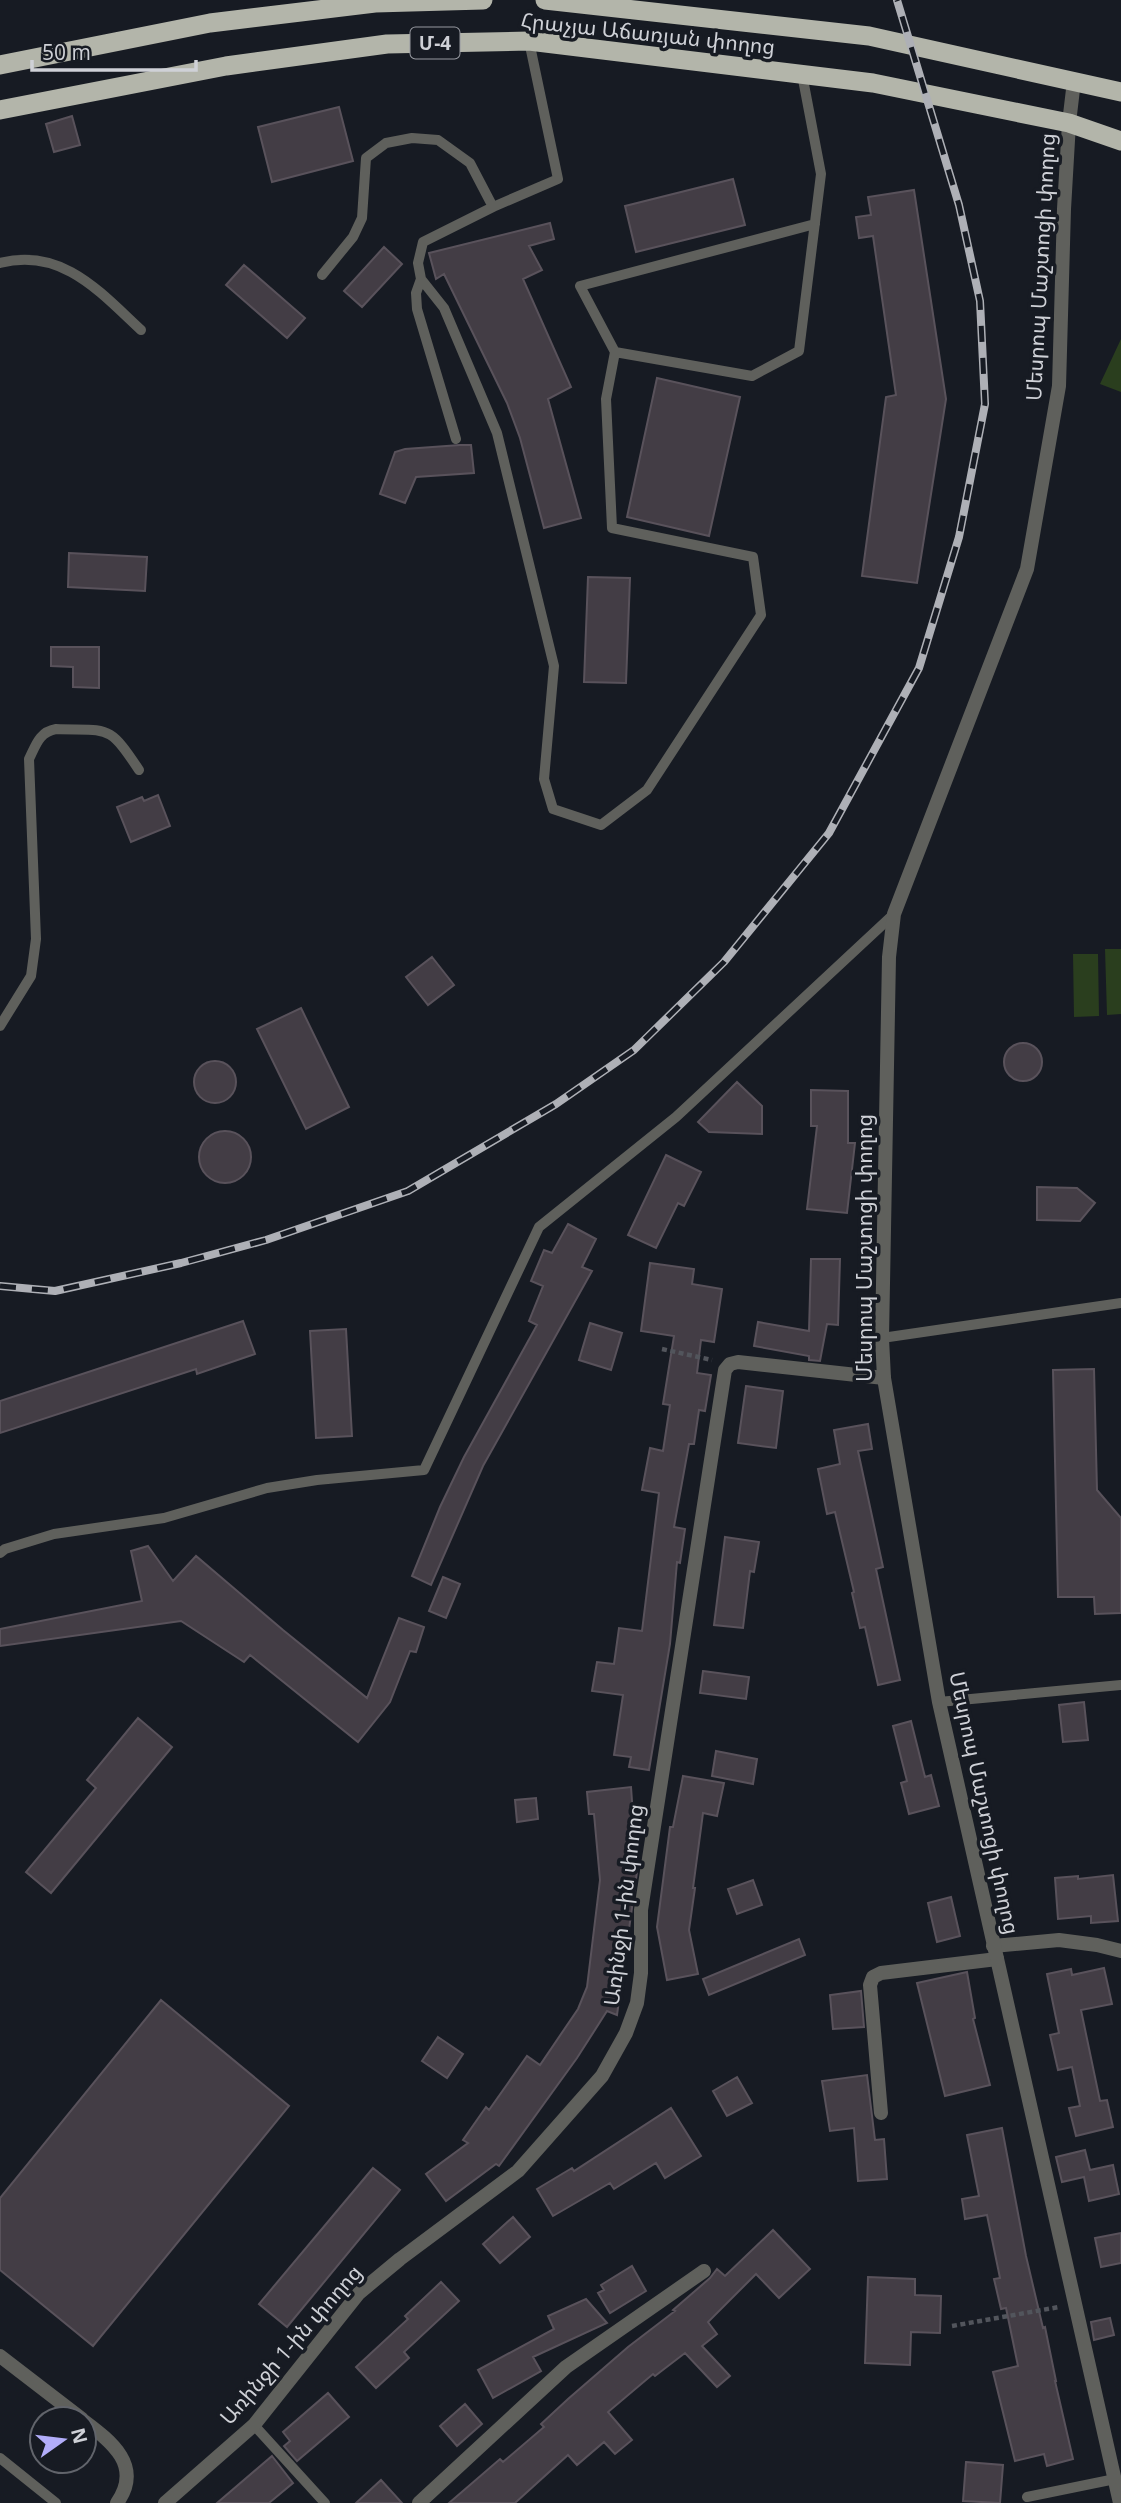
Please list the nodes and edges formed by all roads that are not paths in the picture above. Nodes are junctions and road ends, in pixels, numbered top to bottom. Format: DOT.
graph roads {
  1 [pos="483,0"];
  2 [pos="545,0"];
  3 [pos="529,41"];
  4 [pos="0,65"];
  5 [pos="802,74"];
  6 [pos="1074,81"];
  7 [pos="1120,92"];
  8 [pos="0,110"];
  9 [pos="1069,123"];
  10 [pos="1121,141"];
  11 [pos="493,207"];
  12 [pos="815,224"];
  13 [pos="0,263"];
  14 [pos="322,275"];
  15 [pos="421,279"];
  16 [pos="141,330"];
  17 [pos="615,352"];
  18 [pos="457,439"];
  19 [pos="139,770"];
  20 [pos="894,914"];
  21 [pos="0,1026"];
  22 [pos="1121,1303"];
  23 [pos="882,1338"];
  24 [pos="884,1378"];
  25 [pos="0,1553"];
  26 [pos="1121,1685"];
  27 [pos="939,1702"];
  28 [pos="1121,1951"];
  29 [pos="995,1952"];
  30 [pos="881,2113"];
  31 [pos="704,2272"];
  32 [pos="0,2356"];
  33 [pos="64,2405"];
  34 [pos="254,2425"];
  35 [pos="98,2432"];
  36 [pos="0,2458"];
  37 [pos="1115,2479"];
  38 [pos="1027,2497"];
  39 [pos="56,2503"];
  40 [pos="117,2503"];
  41 [pos="165,2503"];
  42 [pos="326,2503"];
  43 [pos="419,2503"];
  44 [pos="1120,2503"];
  1 -- 4 [label="highway, Մ-4"];
  2 -- 6 [label="highway, Հրաչյա Աճառյան փողոց"];
  3 -- 5 [label="highway, Հրաչյա Աճառյան փողոց / Մ-4"];
  3 -- 8 [label="highway, Հրաչյա Աճառյան փողոց / Մ-4"];
  3 -- 11 [label="lane"];
  5 -- 9 [label="highway, Հրաչյա Աճառյան փողոց / Մ-4"];
  5 -- 12 [label="lane"];
  6 -- 7 [label="highway, Հրաչյա Աճառյան փողոց"];
  6 -- 9 [label="street, Մեսրոպ Մաշտոցի փողոց"];
  9 -- 10 [label="highway, Հրաչյա Աճառյան փողոց / Մ-4"];
  9 -- 20 [label="street, Մեսրոպ Մաշտոցի փողոց"];
  11 -- 14 [label="lane"];
  11 -- 15 [label="lane"];
  12 -- 17 [label="lane"];
  12 -- 17 [label="lane"];
  13 -- 16 [label="lane"];
  15 -- 17 [label="lane"];
  15 -- 18 [label="lane"];
  19 -- 21 [label="lane"];
  20 -- 23 [label="street, Մեսրոպ Մաշտոցի փողոց"];
  20 -- 25 [label="lane"];
  22 -- 23 [label="lane"];
  23 -- 24 [label="street, Մեսրոպ Մաշտոցի փողոց"];
  24 -- 27 [label="street, Մեսրոպ Մաշտոցի փողոց"];
  24 -- 34 [label="street, Առինջի 1-ին փողոց"];
  26 -- 27 [label="lane"];
  27 -- 29 [label="street, Մեսրոպ Մաշտոցի փողոց"];
  28 -- 29 [label="street"];
  29 -- 30 [label="street"];
  29 -- 37 [label="street, Մեսրոպ Մաշտոցի փողոց"];
  31 -- 43 [label="street"];
  32 -- 33 [label="street"];
  34 -- 41 [label="street, Առինջի 1-ին փողոց"];
  34 -- 42 [label="lane"];
  35 -- 40 [label="street"];
  36 -- 39 [label="lane"];
  37 -- 38 [label="lane"];
  37 -- 44 [label="street, Մեսրոպ Մաշտոցի փողոց"];
}
